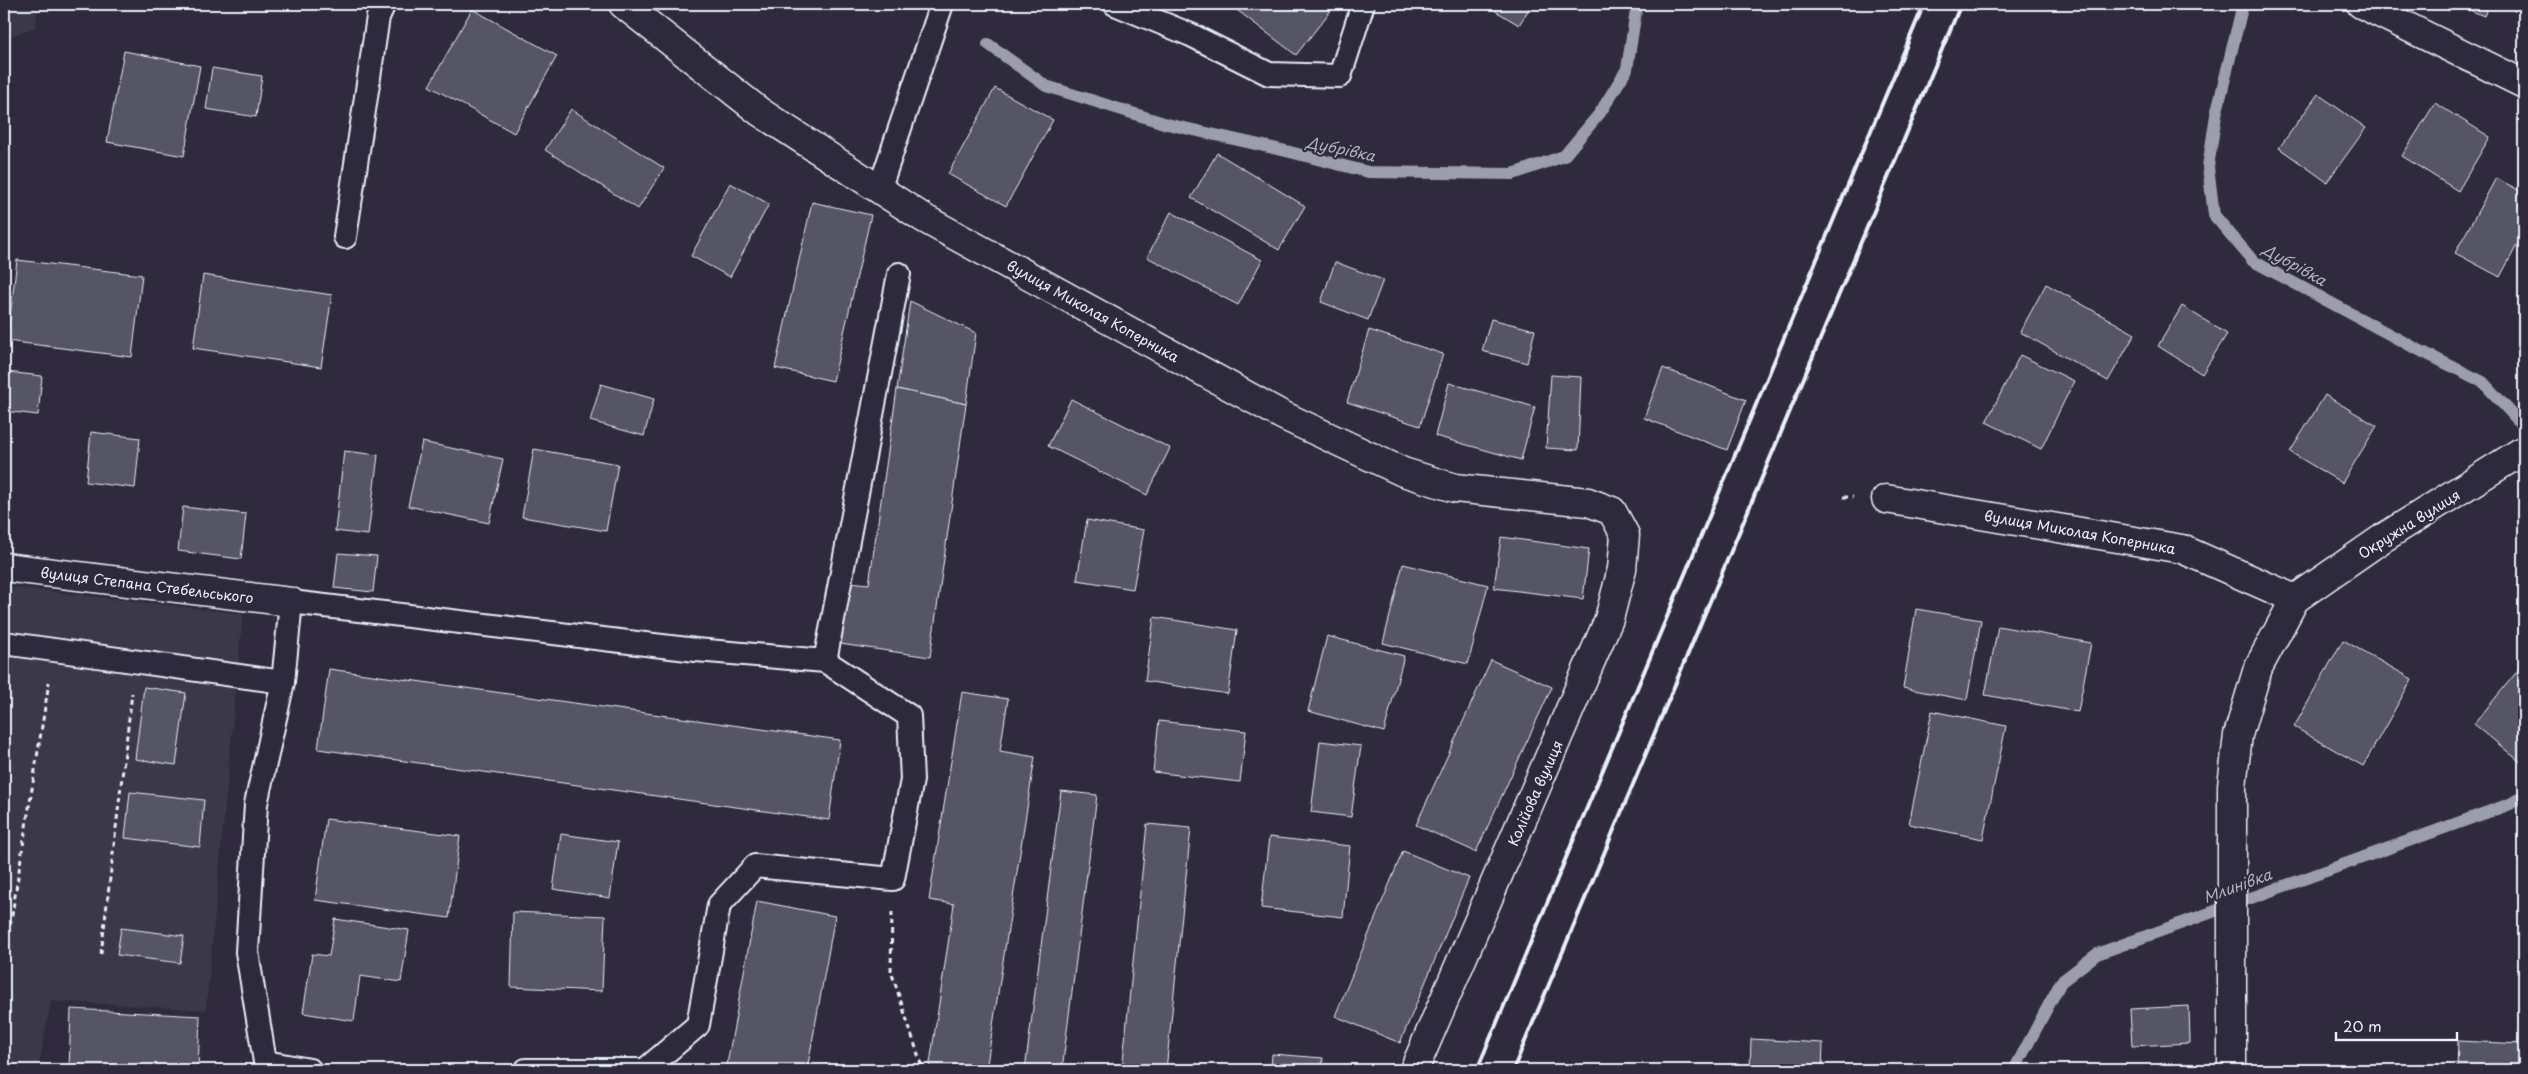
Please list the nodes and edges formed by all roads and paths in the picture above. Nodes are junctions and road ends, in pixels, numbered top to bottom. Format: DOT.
graph roads {
  1 [pos="384,4"];
  2 [pos="623,4"];
  3 [pos="942,4"];
  4 [pos="1115,4"];
  5 [pos="1363,4"];
  6 [pos="2361,4"];
  7 [pos="2524,84"];
  8 [pos="879,190"];
  9 [pos="345,237"];
  10 [pos="899,274"];
  11 [pos="2515,456"];
  12 [pos="1886,499"];
  13 [pos="1612,512"];
  14 [pos="4,568"];
  15 [pos="2295,599"];
  16 [pos="291,602"];
  17 [pos="4,643"];
  18 [pos="55,651"];
  19 [pos="825,661"];
  20 [pos="136,662"];
  21 [pos="282,682"];
  22 [pos="893,879"];
  23 [pos="4,942"];
  24 [pos="101,954"];
  25 [pos="259,1066"];
  26 [pos="310,1070"];
  27 [pos="526,1070"];
  28 [pos="923,1070"];
  29 [pos="1414,1070"];
  30 [pos="2232,1070"];
  1 -- 9 [label="lane"];
  2 -- 8 [label="street, вулиця Миколая Коперника"];
  3 -- 8 [label="lane"];
  4 -- 5 [label="lane"];
  6 -- 7 [label="street"];
  8 -- 13 [label="street, вулиця Миколая Коперника"];
  10 -- 19 [label="lane"];
  11 -- 15 [label="street, Окружна вулиця"];
  12 -- 15 [label="street, вулиця Миколая Коперника"];
  13 -- 29 [label="street, Колійова вулиця"];
  14 -- 16 [label="street, вулиця Степана Стебельського"];
  15 -- 30 [label="street"];
  16 -- 19 [label="lane"];
  16 -- 21 [label="lane"];
  17 -- 18 [label="lane"];
  18 -- 20 [label="lane"];
  18 -- 23 [label="path"];
  19 -- 22 [label="lane"];
  20 -- 21 [label="lane"];
  20 -- 24 [label="path"];
  21 -- 25 [label="lane"];
  22 -- 27 [label="lane"];
  22 -- 28 [label="path"];
  25 -- 26 [label="lane"];
}
